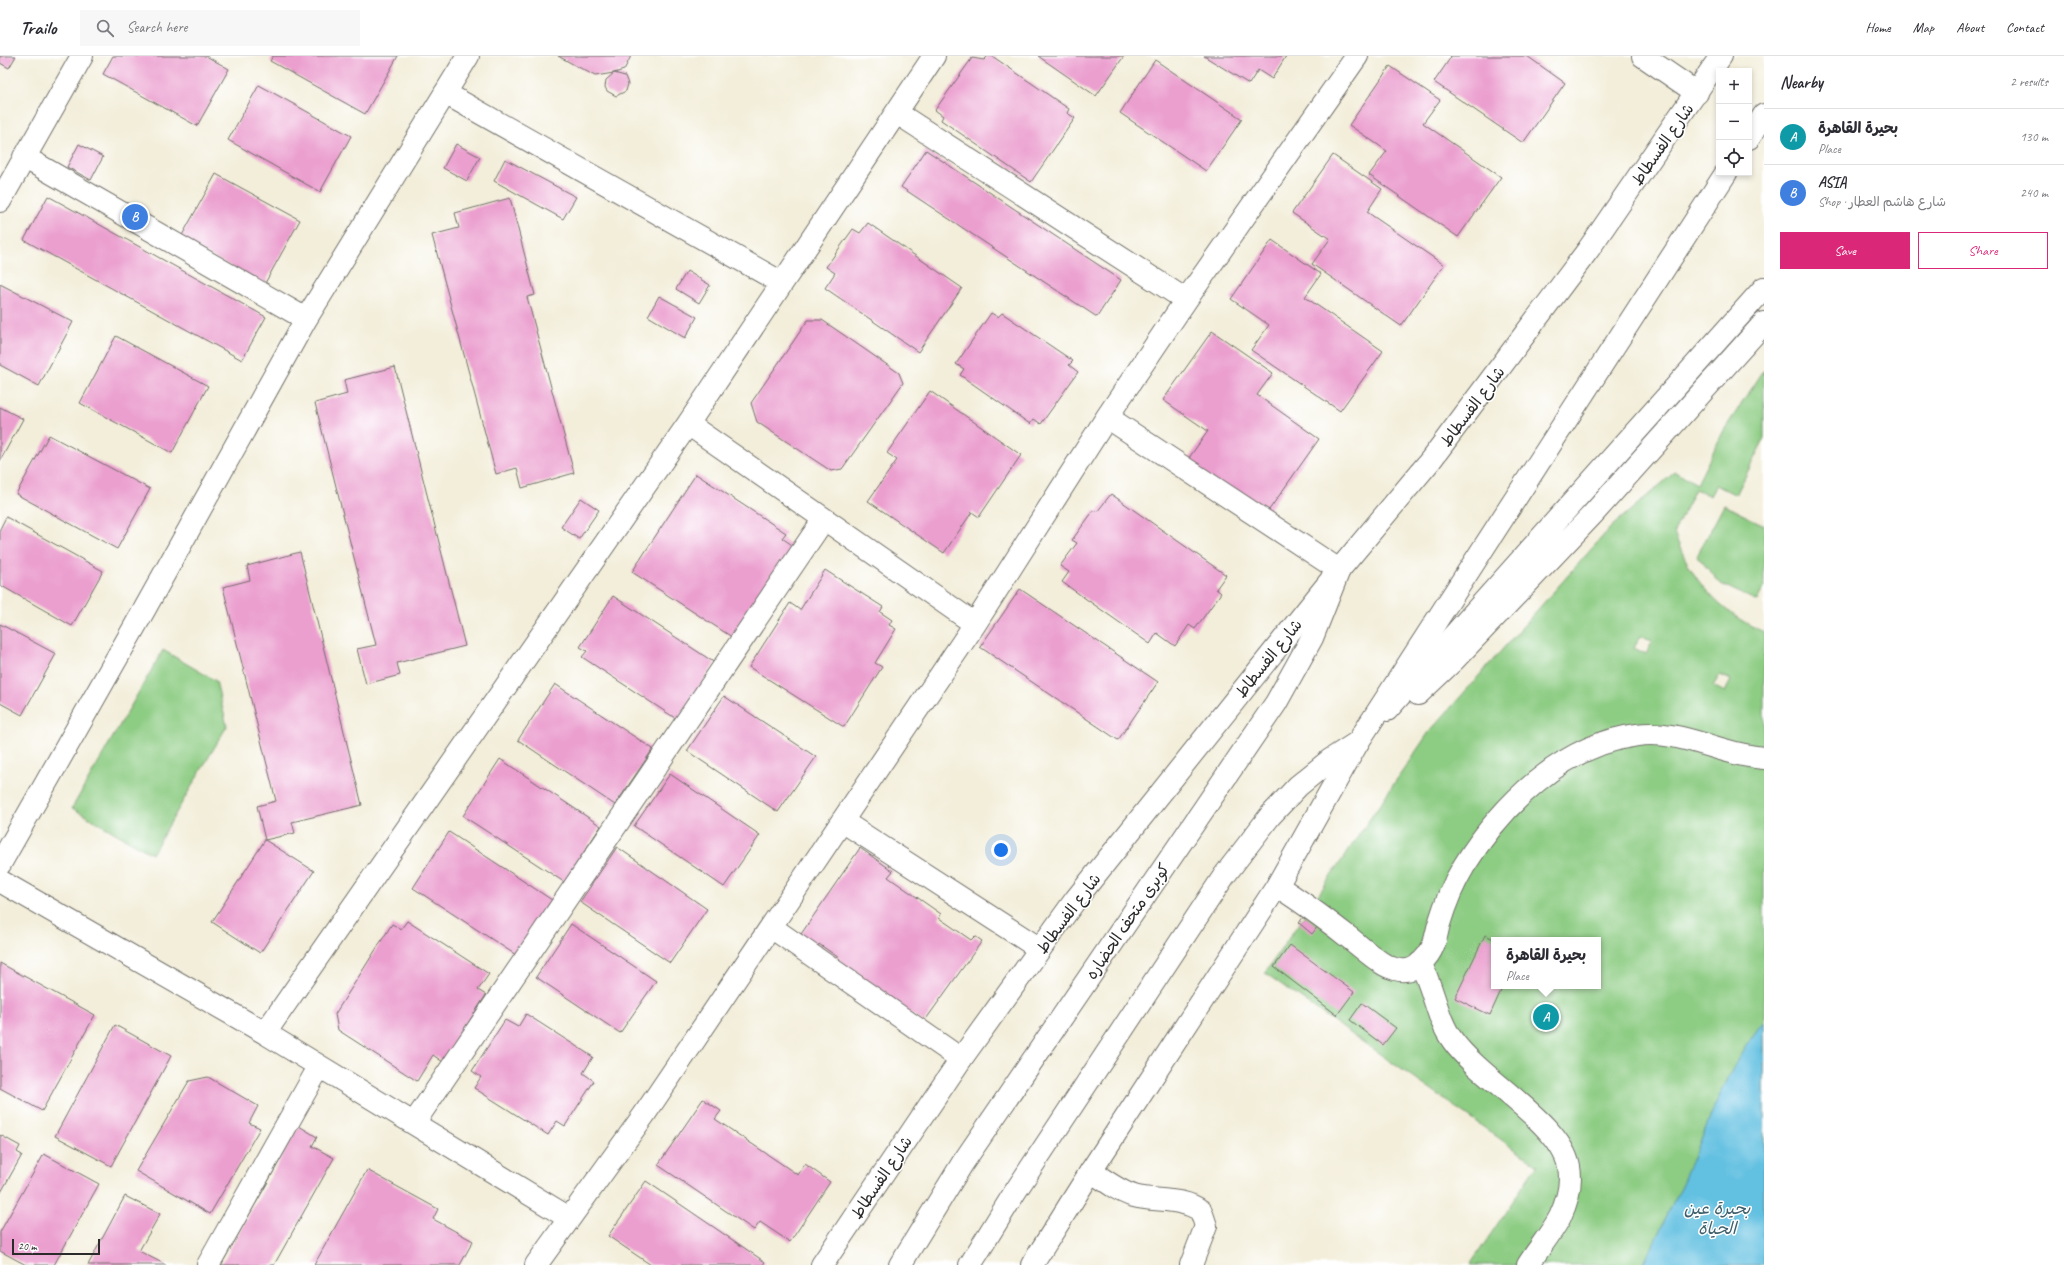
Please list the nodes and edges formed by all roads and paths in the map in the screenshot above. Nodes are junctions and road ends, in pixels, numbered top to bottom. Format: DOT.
graph roads {
  1 [pos="82,56"];
  2 [pos="468,56"];
  3 [pos="934,56"];
  4 [pos="1357,56"];
  5 [pos="1643,56"];
  6 [pos="1717,57"];
  7 [pos="445,93"];
  8 [pos="1697,93"];
  9 [pos="898,113"];
  10 [pos="1764,115"];
  11 [pos="1752,133"];
  12 [pos="24,157"];
  13 [pos="1724,176"];
  14 [pos="0,201"];
  15 [pos="782,283"];
  16 [pos="1764,288"];
  17 [pos="1186,300"];
  18 [pos="306,319"];
  19 [pos="1764,323"];
  20 [pos="1107,417"];
  21 [pos="688,424"];
  22 [pos="824,519"];
  23 [pos="1339,570"];
  24 [pos="975,624"];
  25 [pos="1358,742"];
  26 [pos="1764,758"];
  27 [pos="842,821"];
  28 [pos="0,864"];
  29 [pos="0,881"];
  30 [pos="1277,886"];
  31 [pos="770,927"];
  32 [pos="1040,950"];
  33 [pos="1420,963"];
  34 [pos="265,1033"];
  35 [pos="961,1059"];
  36 [pos="319,1067"];
  37 [pos="414,1123"];
  38 [pos="1091,1171"];
  39 [pos="569,1218"];
  40 [pos="208,1265"];
  41 [pos="536,1265"];
  42 [pos="822,1265"];
  43 [pos="900,1265"];
  44 [pos="970,1265"];
  45 [pos="1032,1265"];
  46 [pos="1191,1265"];
  47 [pos="1528,1265"];
  1 -- 12 [label="main road"];
  2 -- 7 [label="main road"];
  3 -- 9 [label="main road"];
  4 -- 17 [label="main road"];
  5 -- 8 [label="main road"];
  6 -- 8 [label="main road, شارع الفسطاط"];
  7 -- 15 [label="main road"];
  7 -- 18 [label="main road"];
  8 -- 23 [label="main road, شارع الفسطاط"];
  9 -- 15 [label="main road"];
  9 -- 17 [label="main road"];
  10 -- 11 [label="main road"];
  12 -- 14 [label="main road"];
  12 -- 18 [label="main road"];
  13 -- 25 [label="main road"];
  15 -- 21 [label="main road"];
  16 -- 25 [label="main road"];
  17 -- 20 [label="main road"];
  18 -- 28 [label="main road"];
  19 -- 25 [label="main road"];
  20 -- 23 [label="main road"];
  20 -- 24 [label="main road"];
  21 -- 22 [label="main road"];
  21 -- 34 [label="main road"];
  22 -- 24 [label="main road"];
  22 -- 37 [label="main road"];
  23 -- 32 [label="main road, شارع الفسطاط"];
  23 -- 43 [label="main road, كوبرى متحف الحضاره"];
  24 -- 27 [label="main road"];
  25 -- 30 [label="main road"];
  25 -- 44 [label="main road"];
  26 -- 33 [label="main road"];
  27 -- 31 [label="main road"];
  27 -- 32 [label="main road"];
  29 -- 34 [label="main road"];
  30 -- 33 [label="main road"];
  30 -- 38 [label="main road"];
  31 -- 35 [label="main road"];
  31 -- 39 [label="main road"];
  32 -- 35 [label="main road, شارع الفسطاط"];
  33 -- 47 [label="main road"];
  34 -- 36 [label="main road"];
  35 -- 42 [label="main road, شارع الفسطاط"];
  36 -- 37 [label="main road"];
  36 -- 40 [label="main road"];
  37 -- 39 [label="main road"];
  38 -- 45 [label="main road"];
  38 -- 46 [label="main road"];
  39 -- 41 [label="main road"];
}
